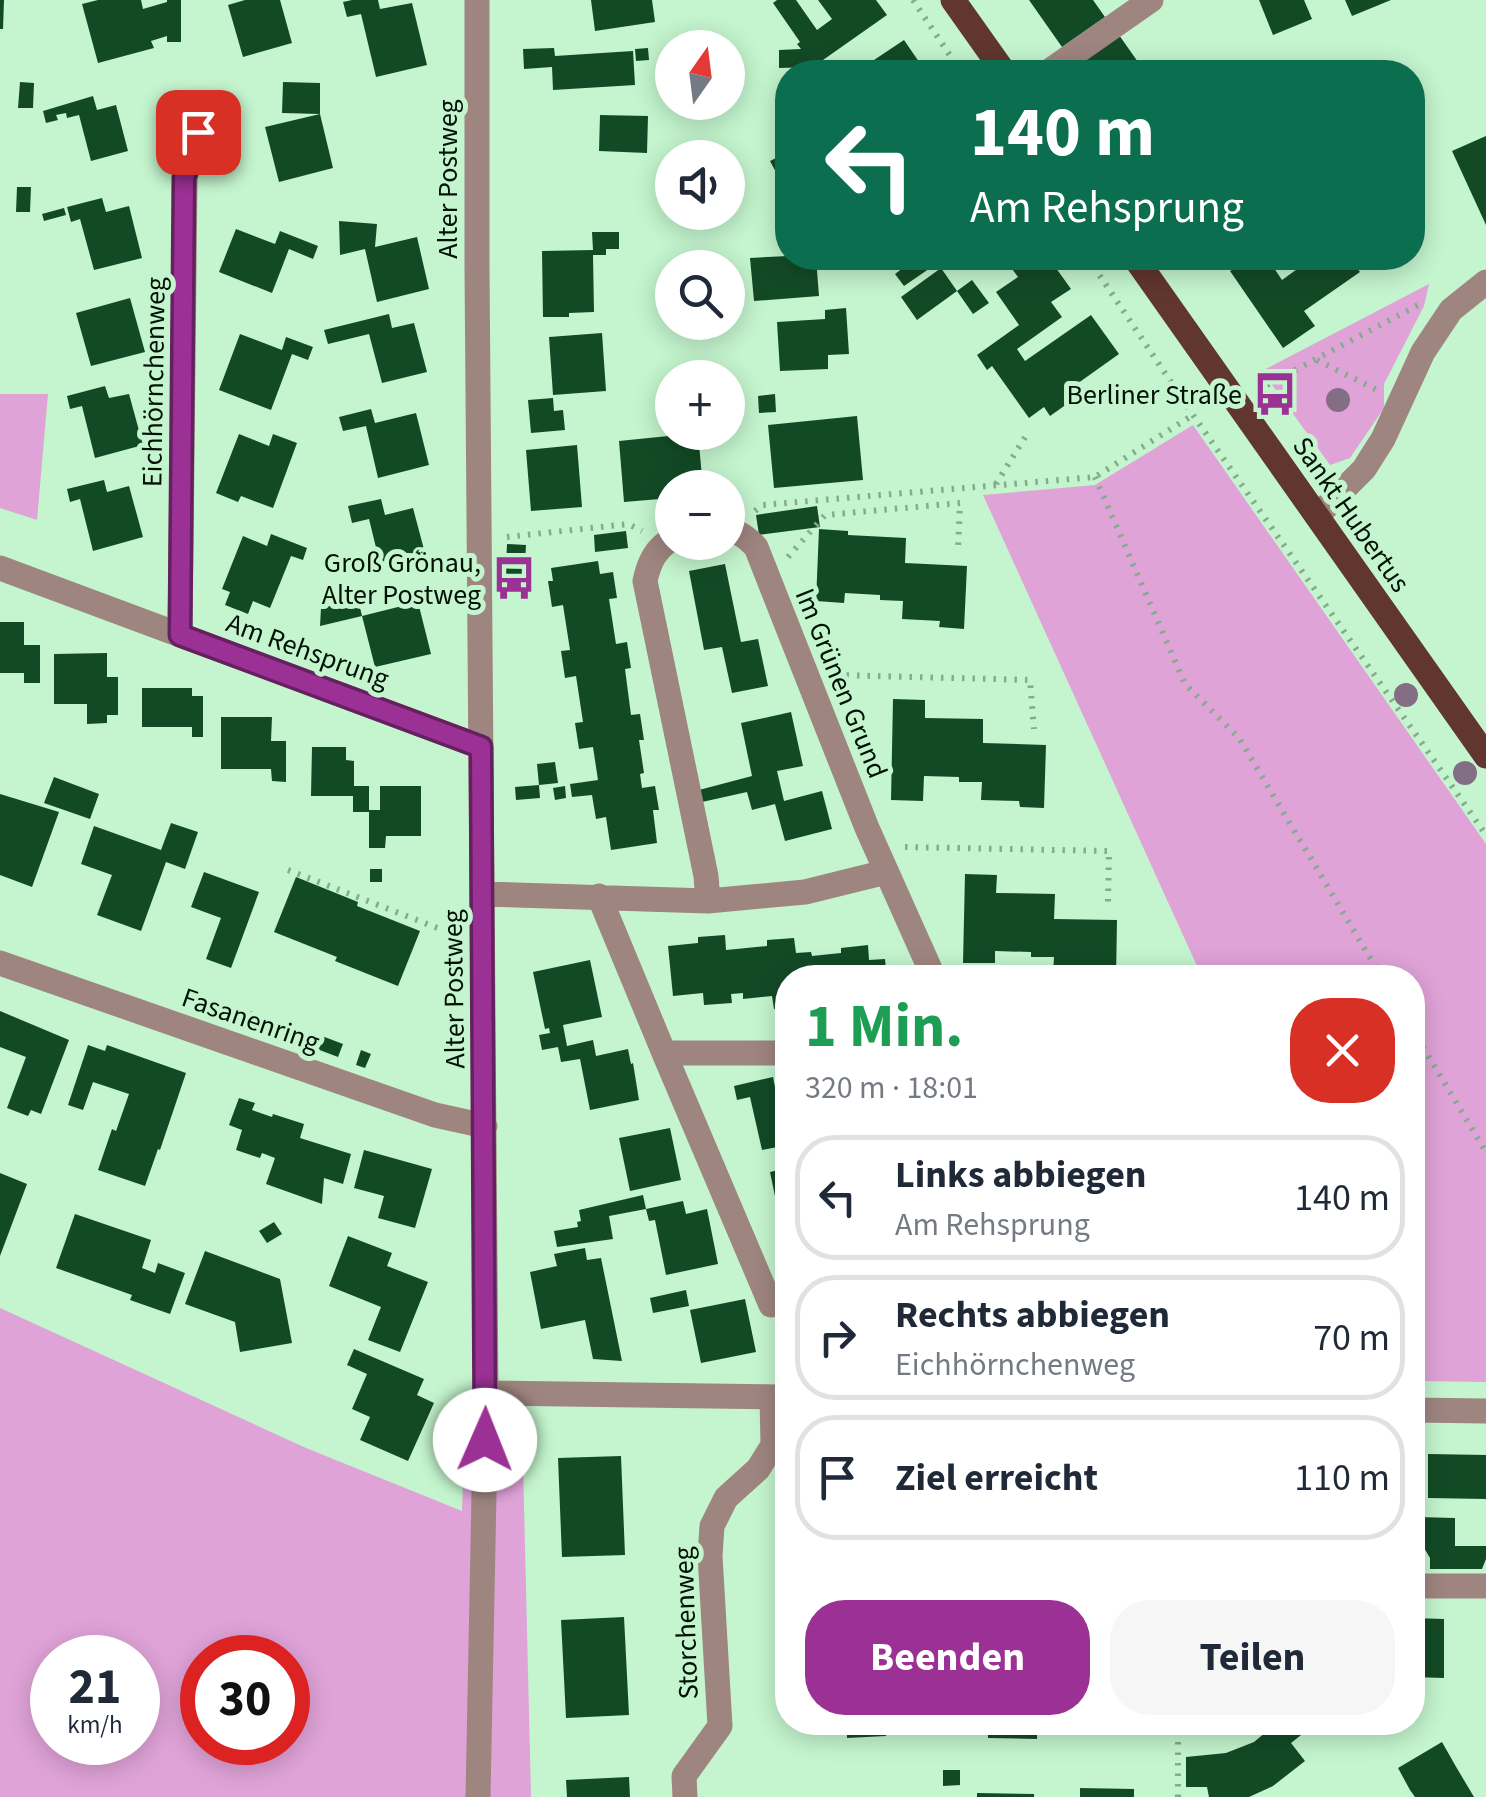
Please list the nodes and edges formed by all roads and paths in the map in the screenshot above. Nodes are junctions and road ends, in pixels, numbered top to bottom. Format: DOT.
graph roads {
  1 [pos="477,0"];
  2 [pos="913,0"];
  3 [pos="953,0"];
  4 [pos="1151,0"];
  5 [pos="954,60"];
  6 [pos="996,60"];
  7 [pos="1065,60"];
  8 [pos="198,132"];
  9 [pos="1096,270"];
  10 [pos="1143,270"];
  11 [pos="1486,282"];
  12 [pos="1432,298"];
  13 [pos="1316,360"];
  14 [pos="1267,385"];
  15 [pos="1400,401"];
  16 [pos="1193,415"];
  17 [pos="1027,434"];
  18 [pos="1095,477"];
  19 [pos="995,486"];
  20 [pos="752,514"];
  21 [pos="1317,516"];
  22 [pos="655,534"];
  23 [pos="745,536"];
  24 [pos="501,538"];
  25 [pos="958,551"];
  26 [pos="655,555"];
  27 [pos="780,566"];
  28 [pos="0,568"];
  29 [pos="180,635"];
  30 [pos="828,675"];
  31 [pos="1034,729"];
  32 [pos="481,747"];
  33 [pos="1486,756"];
  34 [pos="1486,835"];
  35 [pos="900,847"];
  36 [pos="288,870"];
  37 [pos="886,872"];
  38 [pos="482,894"];
  39 [pos="599,896"];
  40 [pos="708,901"];
  41 [pos="1108,902"];
  42 [pos="460,936"];
  43 [pos="0,963"];
  44 [pos="928,965"];
  45 [pos="1374,965"];
  46 [pos="1425,1051"];
  47 [pos="664,1053"];
  48 [pos="775,1053"];
  49 [pos="485,1126"];
  50 [pos="1486,1152"];
  51 [pos="771,1304"];
  52 [pos="486,1393"];
  53 [pos="775,1397"];
  54 [pos="1425,1410"];
  55 [pos="1486,1411"];
  56 [pos="775,1431"];
  57 [pos="1425,1586"];
  58 [pos="1486,1586"];
  59 [pos="1178,1735"];
  60 [pos="478,1797"];
  61 [pos="685,1797"];
  62 [pos="1178,1797"];
  1 -- 32 [label="street, Alter Postweg"];
  2 -- 5 [label="path"];
  3 -- 6 [label="main road"];
  4 -- 7 [label="street"];
  8 -- 29 [label="street, Eichhörnchenweg"];
  9 -- 16 [label="path"];
  10 -- 21 [label="main road, Sankt Hubertus"];
  11 -- 15 [label="street"];
  12 -- 13 [label="path"];
  13 -- 14 [label="path"];
  13 -- 15 [label="path"];
  15 -- 21 [label="street"];
  16 -- 18 [label="path"];
  16 -- 34 [label="path"];
  17 -- 19 [label="path"];
  18 -- 19 [label="path"];
  18 -- 45 [label="path"];
  19 -- 20 [label="path"];
  21 -- 33 [label="main road, Sankt Hubertus"];
  22 -- 24 [label="path"];
  23 -- 37 [label="street, Im Grünen Grund"];
  25 -- 27 [label="path"];
  26 -- 40 [label="street"];
  28 -- 29 [label="street, Am Rehsprung"];
  29 -- 32 [label="street, Am Rehsprung"];
  30 -- 31 [label="path"];
  32 -- 38 [label="street, Alter Postweg"];
  35 -- 41 [label="path"];
  36 -- 42 [label="path"];
  37 -- 40 [label="street"];
  37 -- 44 [label="street, Im Grünen Grund"];
  38 -- 39 [label="street"];
  38 -- 49 [label="street, Alter Postweg"];
  39 -- 40 [label="street"];
  39 -- 47 [label="street"];
  43 -- 49 [label="street, Fasanenring"];
  46 -- 50 [label="path"];
  47 -- 48 [label="street"];
  47 -- 51 [label="street"];
  49 -- 52 [label="street, Alter Postweg"];
  52 -- 53 [label="street"];
  52 -- 60 [label="street, Alter Postweg"];
  54 -- 55 [label="street"];
  56 -- 61 [label="street, Storchenweg"];
  57 -- 58 [label="street"];
  59 -- 62 [label="path"];
}
